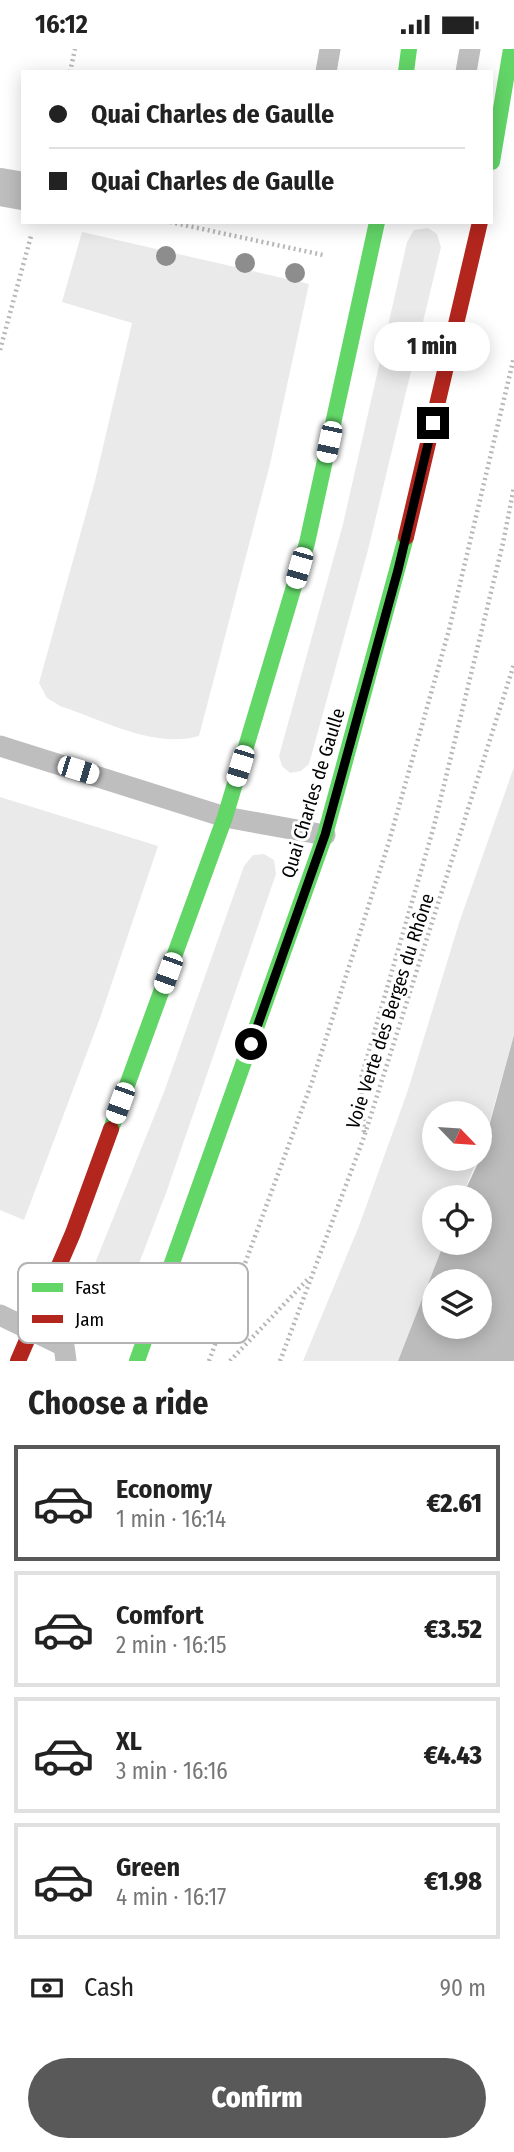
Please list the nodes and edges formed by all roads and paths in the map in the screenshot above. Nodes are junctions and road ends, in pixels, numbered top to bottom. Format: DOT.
graph roads {
  1 [pos="75,49"];
  2 [pos="330,49"];
  3 [pos="409,49"];
  4 [pos="470,49"];
  5 [pos="511,49"];
  6 [pos="70,70"];
  7 [pos="326,70"];
  8 [pos="406,70"];
  9 [pos="466,70"];
  10 [pos="493,156"];
  11 [pos="0,187"];
  12 [pos="21,191"];
  13 [pos="34,224"];
  14 [pos="179,224"];
  15 [pos="377,224"];
  16 [pos="480,224"];
  17 [pos="328,256"];
  18 [pos="0,350"];
  19 [pos="514,357"];
  20 [pos="514,487"];
  21 [pos="514,664"];
  22 [pos="0,745"];
  23 [pos="225,817"];
  24 [pos="325,835"];
  25 [pos="365,1137"];
  26 [pos="60,1263"];
  27 [pos="175,1263"];
  28 [pos="247,1263"];
  29 [pos="312,1275"];
  30 [pos="0,1315"];
  31 [pos="18,1323"];
  32 [pos="248,1342"];
  33 [pos="26,1343"];
  34 [pos="58,1343"];
  35 [pos="143,1343"];
  36 [pos="217,1343"];
  37 [pos="247,1343"];
  38 [pos="18,1361"];
  39 [pos="66,1361"];
  40 [pos="136,1361"];
  41 [pos="209,1361"];
  42 [pos="230,1361"];
  43 [pos="280,1361"];
  1 -- 6 [label="path"];
  2 -- 7 [label="lane"];
  3 -- 8 [label="main road"];
  4 -- 9 [label="lane"];
  5 -- 10 [label="main road"];
  11 -- 12 [label="street"];
  13 -- 18 [label="path"];
  14 -- 17 [label="path"];
  15 -- 23 [label="main road"];
  16 -- 24 [label="main road, Quai Charles de Gaulle"];
  19 -- 28 [label="path"];
  20 -- 25 [label="path"];
  21 -- 25 [label="path, Voie Verte des Berges du Rhône"];
  22 -- 23 [label="lane"];
  23 -- 24 [label="lane"];
  23 -- 26 [label="main road"];
  24 -- 27 [label="main road, Quai Charles de Gaulle"];
  25 -- 29 [label="path, Voie Verte des Berges du Rhône"];
  29 -- 32 [label="path"];
  29 -- 43 [label="path, Voie Verte des Berges du Rhône"];
  30 -- 31 [label="lane"];
  33 -- 38 [label="main road"];
  34 -- 39 [label="lane"];
  35 -- 40 [label="main road, Quai Charles de Gaulle"];
  36 -- 41 [label="path"];
  37 -- 42 [label="path"];
}
